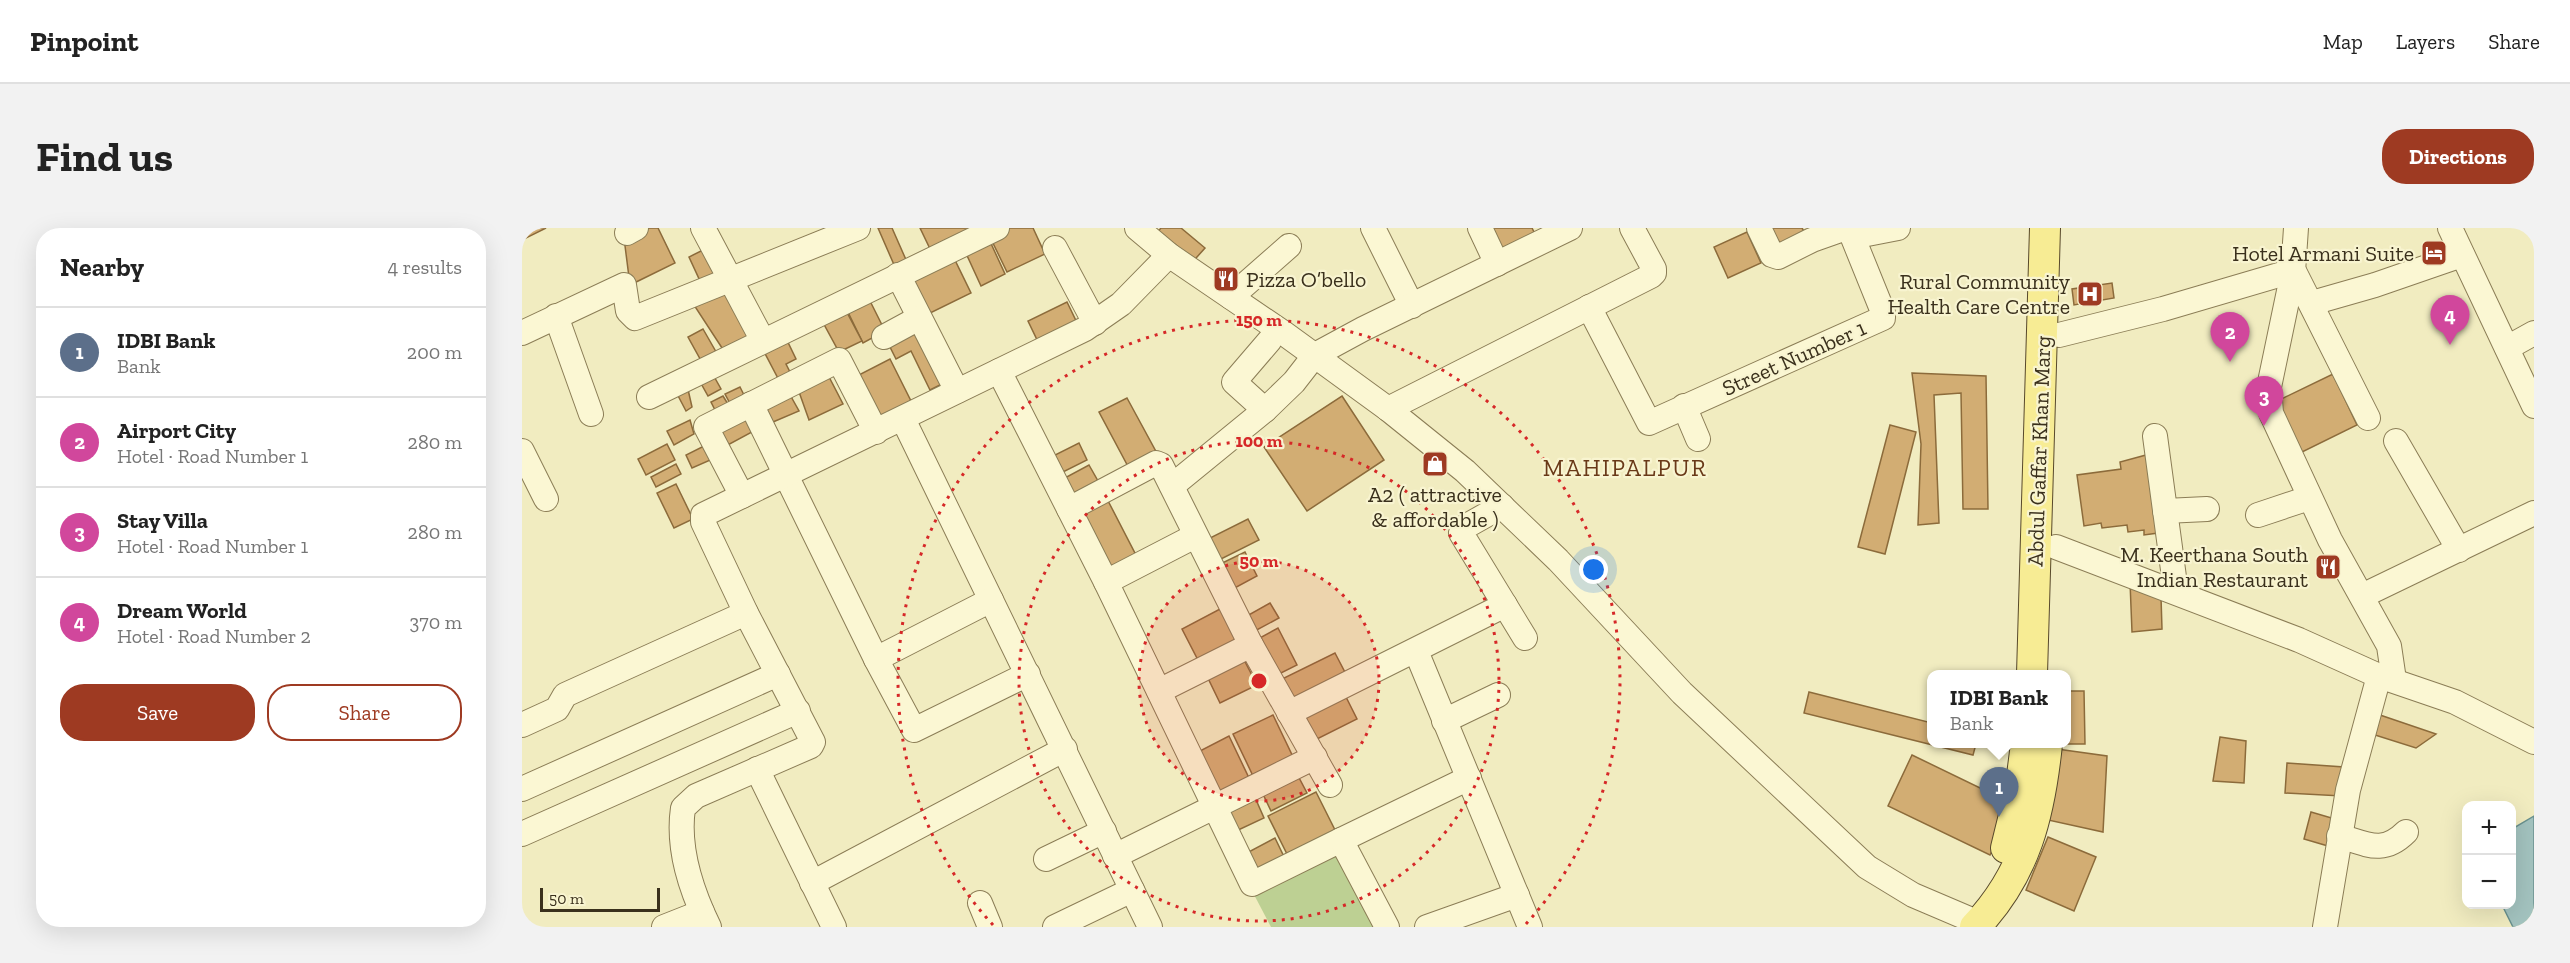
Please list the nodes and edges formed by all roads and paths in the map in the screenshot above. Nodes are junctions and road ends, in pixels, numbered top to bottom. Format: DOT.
graph roads {
  1 [pos="703,228"];
  2 [pos="858,228"];
  3 [pos="997,228"];
  4 [pos="1138,228"];
  5 [pos="1372,228"];
  6 [pos="1480,228"];
  7 [pos="1570,228"];
  8 [pos="1632,228"];
  9 [pos="1759,228"];
  10 [pos="1849,228"];
  11 [pos="1898,228"];
  12 [pos="2045,228"];
  13 [pos="2060,228"];
  14 [pos="2296,228"];
  15 [pos="2450,228"];
  16 [pos="1809,234"];
  17 [pos="1289,246"];
  18 [pos="1055,248"];
  19 [pos="1169,255"];
  20 [pos="2462,255"];
  21 [pos="1497,264"];
  22 [pos="898,275"];
  23 [pos="2292,276"];
  24 [pos="731,280"];
  25 [pos="1231,297"];
  26 [pos="2312,303"];
  27 [pos="1412,306"];
  28 [pos="1589,307"];
  29 [pos="556,316"];
  30 [pos="919,318"];
  31 [pos="1095,323"];
  32 [pos="522,333"];
  33 [pos="2534,333"];
  34 [pos="2059,334"];
  35 [pos="884,337"];
  36 [pos="762,340"];
  37 [pos="1269,340"];
  38 [pos="2507,348"];
  39 [pos="1315,355"];
  40 [pos="999,371"];
  41 [pos="957,392"];
  42 [pos="649,397"];
  43 [pos="751,404"];
  44 [pos="1684,406"];
  45 [pos="2534,406"];
  46 [pos="1388,409"];
  47 [pos="1265,410"];
  48 [pos="591,414"];
  49 [pos="2368,418"];
  50 [pos="903,419"];
  51 [pos="876,432"];
  52 [pos="2155,436"];
  53 [pos="1698,439"];
  54 [pos="2396,441"];
  55 [pos="522,453"];
  56 [pos="787,473"];
  57 [pos="1172,486"];
  58 [pos="742,496"];
  59 [pos="2309,498"];
  60 [pos="546,499"];
  61 [pos="1502,506"];
  62 [pos="1069,509"];
  63 [pos="2207,509"];
  64 [pos="2164,511"];
  65 [pos="2534,513"];
  66 [pos="2258,515"];
  67 [pos="1195,536"];
  68 [pos="2056,547"];
  69 [pos="2459,550"];
  70 [pos="1106,582"];
  71 [pos="2176,592"];
  72 [pos="2362,596"];
  73 [pos="991,600"];
  74 [pos="1505,605"];
  75 [pos="746,613"];
  76 [pos="1525,638"];
  77 [pos="1251,645"];
  78 [pos="1416,651"];
  79 [pos="876,658"];
  80 [pos="2032,670"];
  81 [pos="2053,670"];
  82 [pos="778,674"];
  83 [pos="1028,674"];
  84 [pos="2386,678"];
  85 [pos="1159,691"];
  86 [pos="1498,695"];
  87 [pos="798,711"];
  88 [pos="1289,713"];
  89 [pos="1444,721"];
  90 [pos="522,725"];
  91 [pos="2534,742"];
  92 [pos="2025,748"];
  93 [pos="2046,748"];
  94 [pos="1065,749"];
  95 [pos="1315,757"];
  96 [pos="757,769"];
  97 [pos="1469,778"];
  98 [pos="1330,785"];
  99 [pos="522,789"];
  100 [pos="1216,807"];
  101 [pos="1104,831"];
  102 [pos="2406,832"];
  103 [pos="522,834"];
  104 [pos="2339,836"];
  105 [pos="1341,840"];
  106 [pos="1115,856"];
  107 [pos="1046,859"];
  108 [pos="812,883"];
  109 [pos="1132,890"];
  110 [pos="1517,895"];
  111 [pos="980,903"];
  112 [pos="705,919"];
  113 [pos="1973,924"];
  114 [pos="664,927"];
  115 [pos="834,927"];
  116 [pos="990,927"];
  117 [pos="1055,927"];
  118 [pos="1150,927"];
  119 [pos="1387,927"];
  120 [pos="1426,927"];
  121 [pos="1530,927"];
  122 [pos="2325,927"];
  1 -- 24 [label="street"];
  2 -- 24 [label="street"];
  3 -- 22 [label="street"];
  4 -- 19 [label="street"];
  5 -- 27 [label="street"];
  6 -- 21 [label="street"];
  7 -- 21 [label="street"];
  8 -- 28 [label="street"];
  9 -- 16 [label="street"];
  10 -- 11 [label="street"];
  10 -- 16 [label="street"];
  10 -- 44 [label="street, Street Number 1"];
  12 -- 80 [label="main road, Abdul Gaffar Khan Marg"];
  13 -- 34 [label="main road, Abdul Gaffar Khan Marg"];
  14 -- 23 [label="street"];
  15 -- 20 [label="street"];
  17 -- 25 [label="street"];
  18 -- 31 [label="street"];
  19 -- 25 [label="street"];
  19 -- 31 [label="street"];
  20 -- 26 [label="street"];
  20 -- 38 [label="street"];
  21 -- 27 [label="street"];
  22 -- 30 [label="street"];
  22 -- 36 [label="street"];
  23 -- 26 [label="street"];
  23 -- 34 [label="street"];
  23 -- 59 [label="street"];
  24 -- 29 [label="street"];
  24 -- 36 [label="street"];
  25 -- 39 [label="street"];
  26 -- 49 [label="street"];
  27 -- 39 [label="street"];
  28 -- 44 [label="street, Street Number 1"];
  28 -- 46 [label="street"];
  29 -- 32 [label="street"];
  29 -- 48 [label="street"];
  30 -- 35 [label="street"];
  30 -- 41 [label="street"];
  31 -- 40 [label="street"];
  33 -- 38 [label="street"];
  34 -- 68 [label="main road, Abdul Gaffar Khan Marg"];
  36 -- 42 [label="street"];
  37 -- 47 [label="street"];
  38 -- 45 [label="street"];
  39 -- 46 [label="street"];
  39 -- 47 [label="street"];
  40 -- 41 [label="street"];
  40 -- 62 [label="street"];
  41 -- 50 [label="street"];
  43 -- 51 [label="street"];
  43 -- 56 [label="street"];
  43 -- 58 [label="street"];
  44 -- 53 [label="street"];
  46 -- 61 [label="street"];
  47 -- 57 [label="street"];
  50 -- 51 [label="street"];
  50 -- 73 [label="street"];
  51 -- 56 [label="street"];
  52 -- 64 [label="street"];
  54 -- 69 [label="street"];
  55 -- 60 [label="street"];
  56 -- 58 [label="street"];
  56 -- 79 [label="street"];
  57 -- 62 [label="street"];
  57 -- 67 [label="street"];
  58 -- 75 [label="street"];
  59 -- 66 [label="street"];
  59 -- 72 [label="street"];
  61 -- 74 [label="street"];
  61 -- 113 [label="street"];
  62 -- 70 [label="street"];
  63 -- 64 [label="street"];
  64 -- 71 [label="street"];
  65 -- 69 [label="street"];
  67 -- 70 [label="street"];
  67 -- 77 [label="street"];
  68 -- 71 [label="street"];
  68 -- 81 [label="main road, Abdul Gaffar Khan Marg"];
  69 -- 72 [label="street"];
  70 -- 85 [label="street"];
  71 -- 84 [label="street"];
  72 -- 84 [label="street"];
  73 -- 79 [label="street"];
  73 -- 83 [label="street"];
  74 -- 76 [label="street"];
  74 -- 78 [label="street"];
  75 -- 82 [label="street"];
  75 -- 90 [label="street"];
  77 -- 85 [label="street"];
  77 -- 88 [label="street"];
  78 -- 88 [label="street"];
  78 -- 89 [label="street"];
  79 -- 83 [label="street"];
  82 -- 87 [label="street"];
  82 -- 99 [label="street"];
  83 -- 94 [label="street"];
  84 -- 91 [label="street"];
  84 -- 104 [label="street"];
  85 -- 100 [label="street"];
  86 -- 89 [label="street"];
  87 -- 96 [label="street"];
  87 -- 103 [label="street"];
  88 -- 95 [label="street"];
  89 -- 97 [label="street"];
  92 -- 113 [label="main road"];
  93 -- 113 [label="main road"];
  94 -- 101 [label="street"];
  94 -- 108 [label="street"];
  95 -- 98 [label="street"];
  95 -- 100 [label="street"];
  96 -- 108 [label="street"];
  96 -- 112 [label="street"];
  97 -- 105 [label="street"];
  97 -- 110 [label="street"];
  100 -- 105 [label="street"];
  100 -- 106 [label="street"];
  101 -- 106 [label="street"];
  101 -- 107 [label="street"];
  102 -- 104 [label="street"];
  104 -- 122 [label="street"];
  105 -- 119 [label="street"];
  106 -- 109 [label="street"];
  108 -- 115 [label="street"];
  109 -- 117 [label="street"];
  109 -- 118 [label="street"];
  110 -- 120 [label="street"];
  110 -- 121 [label="street"];
  111 -- 116 [label="street"];
  112 -- 114 [label="street"];
}
